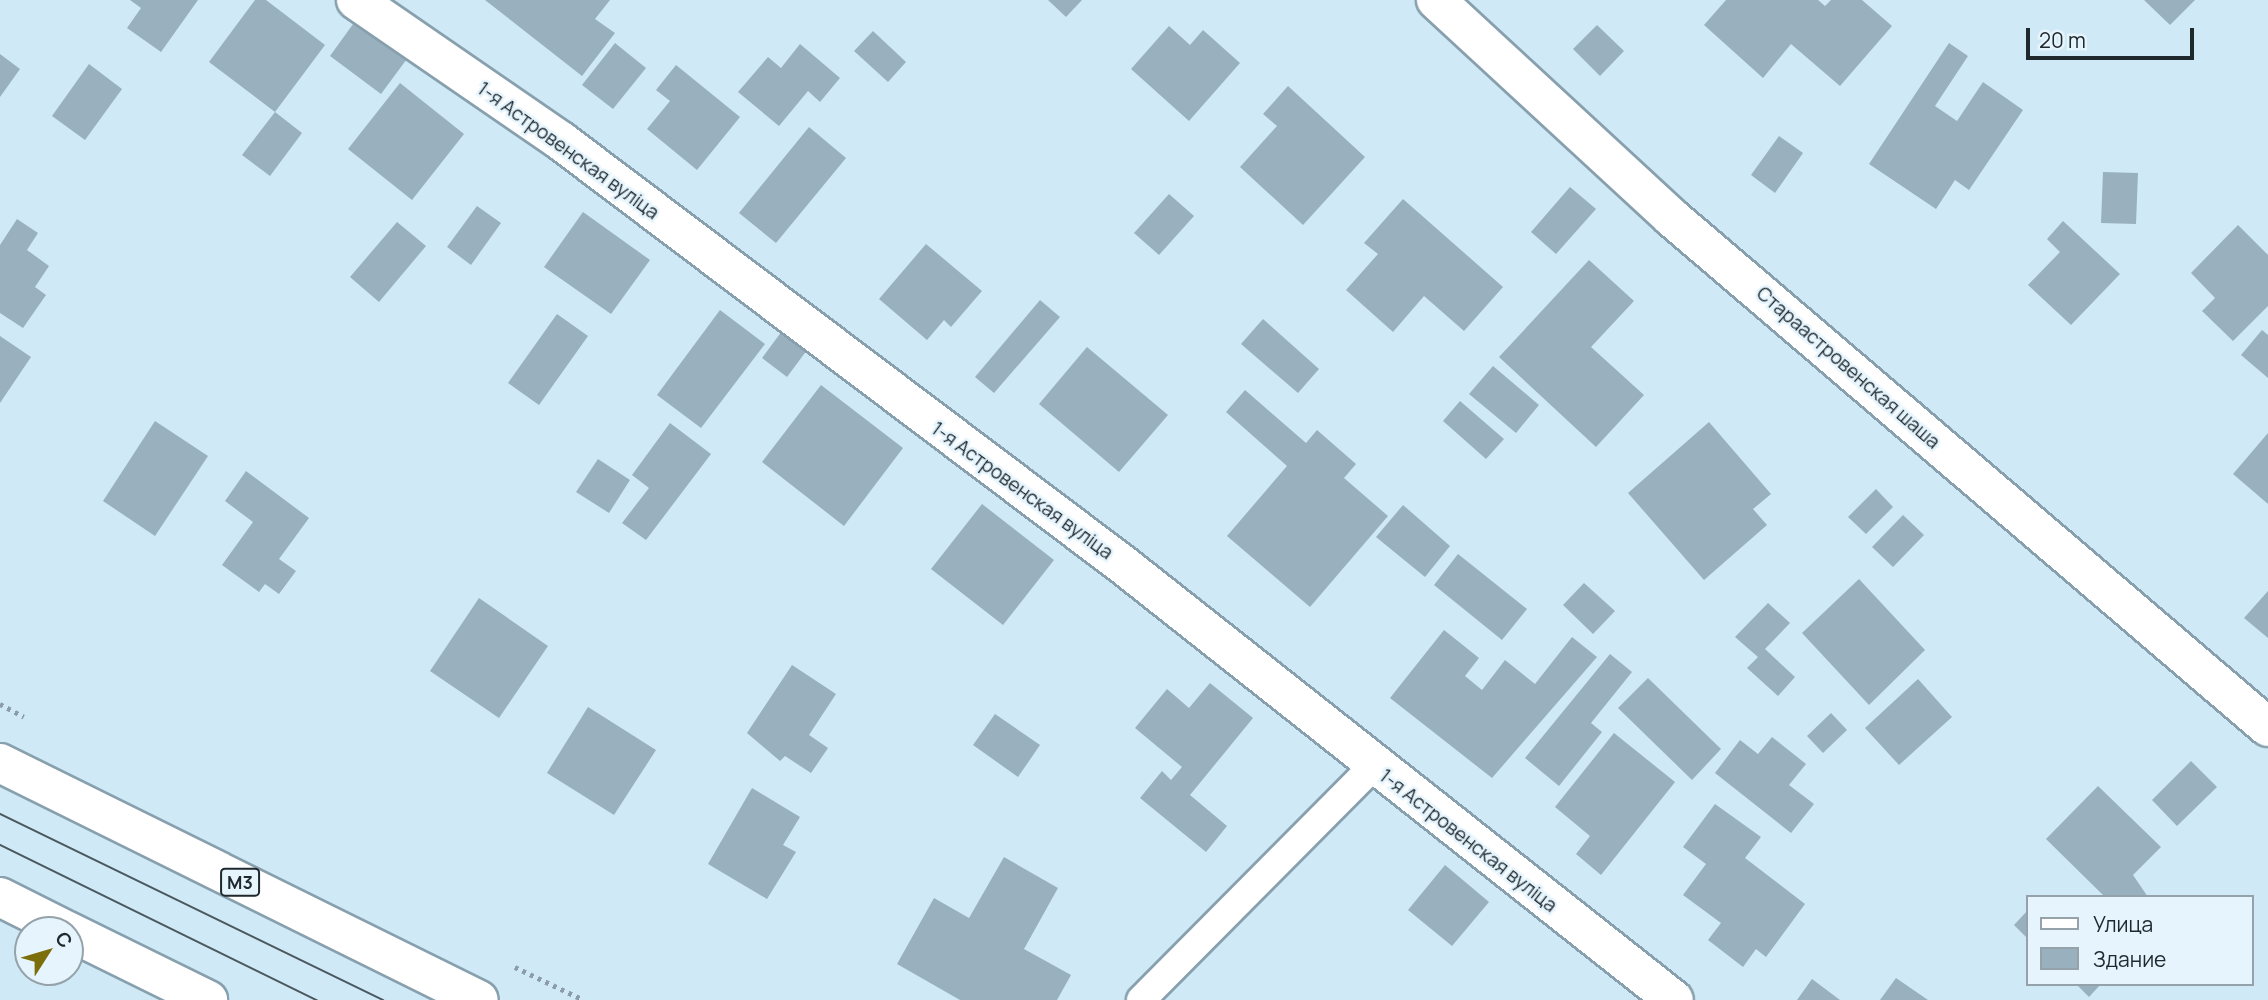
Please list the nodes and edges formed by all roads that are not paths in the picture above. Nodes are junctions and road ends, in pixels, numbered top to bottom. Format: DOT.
graph roads {
  1 [pos="356,0"];
  2 [pos="1436,0"];
  3 [pos="2268,727"];
  4 [pos="0,763"];
  5 [pos="1372,767"];
  6 [pos="0,897"];
  7 [pos="38,916"];
  8 [pos="84,939"];
  9 [pos="208,1000"];
  10 [pos="479,1000"];
  11 [pos="1141,1000"];
  12 [pos="1674,1000"];
  1 -- 5 [label="street, 1-я Астровенская вуліца"];
  2 -- 3 [label="street, Стараастровенская шаша"];
  4 -- 10 [label="street, М3"];
  5 -- 11 [label="lane"];
  5 -- 12 [label="street, 1-я Астровенская вуліца"];
  6 -- 7 [label="street"];
  8 -- 9 [label="street"];
}
